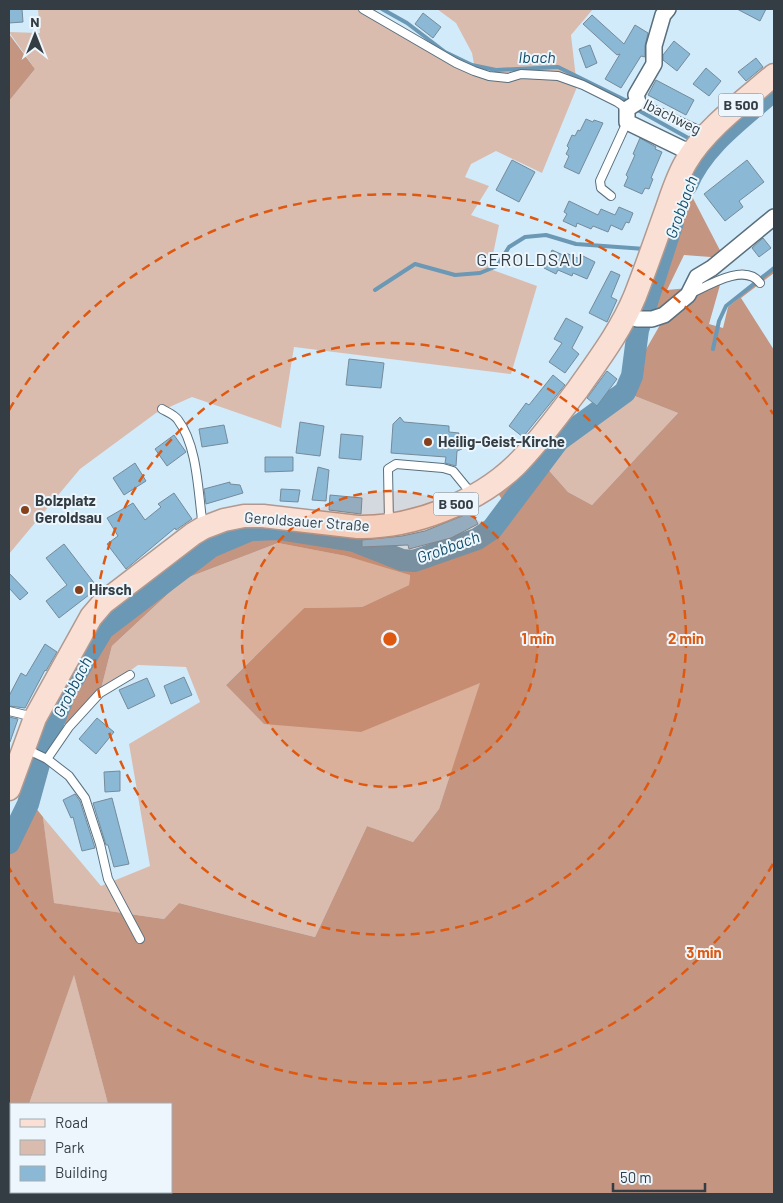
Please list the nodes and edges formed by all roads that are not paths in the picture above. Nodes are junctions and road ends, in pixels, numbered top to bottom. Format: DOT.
graph roads {
  1 [pos="363,9"];
  2 [pos="666,12"];
  3 [pos="774,75"];
  4 [pos="632,109"];
  5 [pos="708,134"];
  6 [pos="691,153"];
  7 [pos="611,196"];
  8 [pos="774,217"];
  9 [pos="758,281"];
  10 [pos="688,295"];
  11 [pos="639,318"];
  12 [pos="162,409"];
  13 [pos="473,495"];
  14 [pos="389,526"];
  15 [pos="203,528"];
  16 [pos="130,675"];
  17 [pos="9,711"];
  18 [pos="36,718"];
  19 [pos="29,751"];
  20 [pos="48,759"];
  21 [pos="9,789"];
  22 [pos="140,939"];
  1 -- 4 [label="lane"];
  2 -- 4 [label="street, Ibachweg"];
  3 -- 5 [label="main road, Geroldsauer Straße / B 500"];
  4 -- 5 [label="lane, Ibachweg"];
  4 -- 6 [label="street"];
  4 -- 7 [label="lane"];
  5 -- 6 [label="main road, Geroldsauer Straße / B 500"];
  6 -- 11 [label="main road, Geroldsauer Straße / B 500"];
  8 -- 10 [label="street"];
  9 -- 10 [label="lane"];
  10 -- 11 [label="street"];
  11 -- 13 [label="main road, Geroldsauer Straße / B 500"];
  12 -- 15 [label="lane"];
  13 -- 14 [label="main road, Geroldsauer Straße / B 500"];
  13 -- 14 [label="lane"];
  14 -- 15 [label="main road, Geroldsauer Straße / B 500"];
  15 -- 18 [label="main road, Geroldsauer Straße / B 500"];
  16 -- 20 [label="lane"];
  17 -- 18 [label="lane"];
  18 -- 19 [label="main road, Geroldsauer Straße / B 500"];
  19 -- 20 [label="lane"];
  19 -- 21 [label="main road, Geroldsauer Straße / B 500"];
  20 -- 22 [label="lane"];
}
